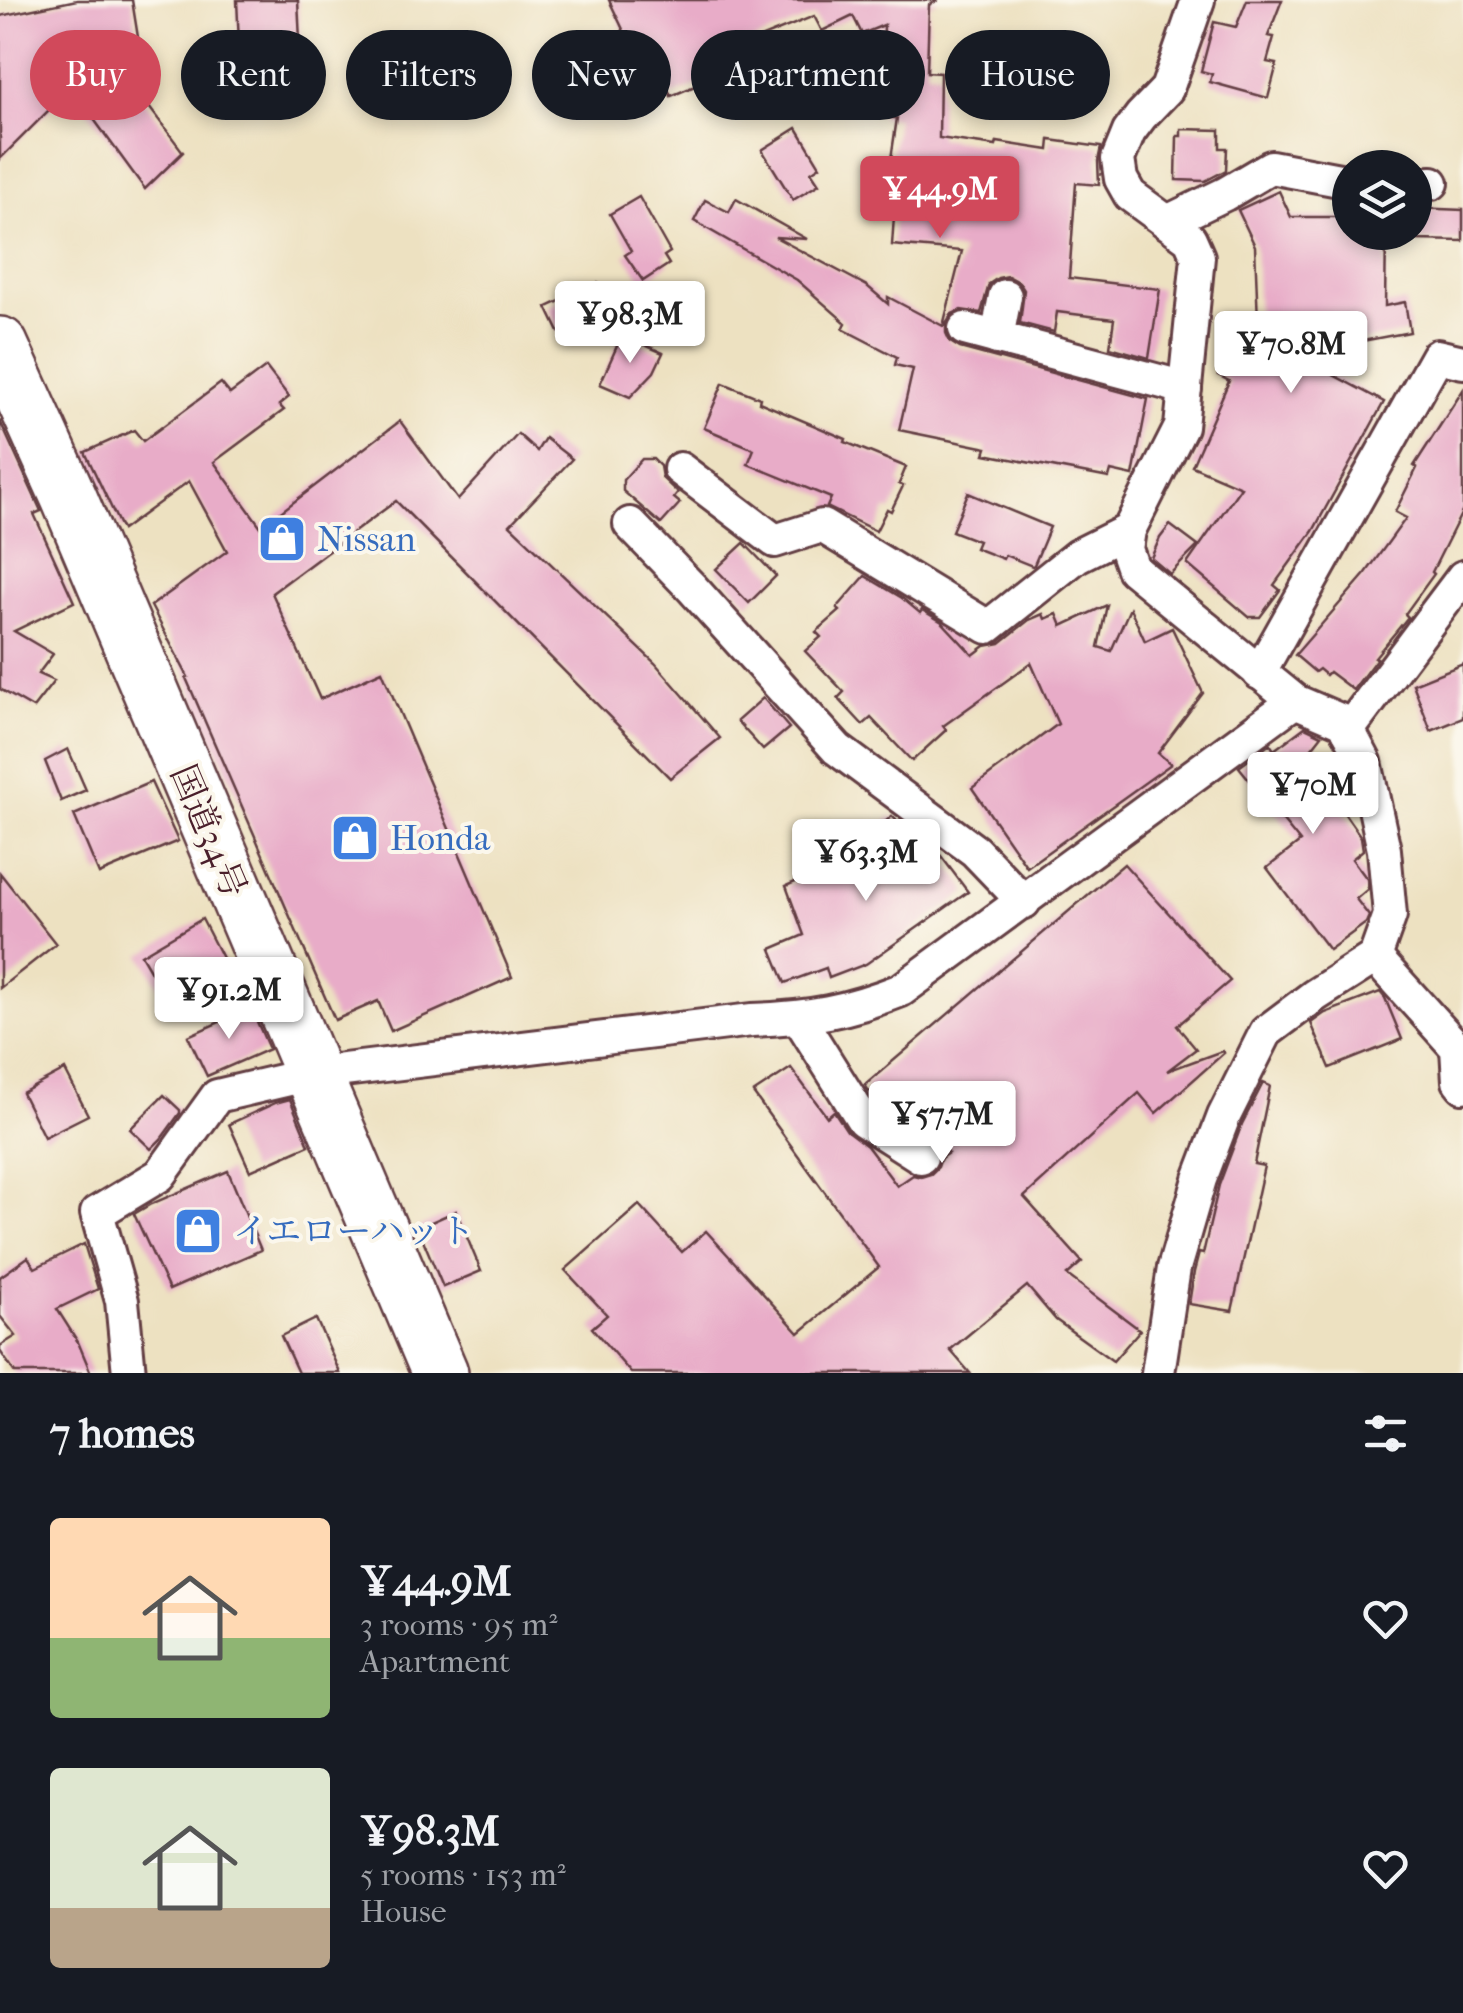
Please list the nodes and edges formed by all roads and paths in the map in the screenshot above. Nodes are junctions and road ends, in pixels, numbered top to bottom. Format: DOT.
graph roads {
  1 [pos="1198,0"];
  2 [pos="1332,179"];
  3 [pos="1167,222"];
  4 [pos="1004,296"];
  5 [pos="964,329"];
  6 [pos="997,338"];
  7 [pos="0,345"];
  8 [pos="1463,362"];
  9 [pos="1184,388"];
  10 [pos="680,469"];
  11 [pos="630,524"];
  12 [pos="1129,530"];
  13 [pos="1463,576"];
  14 [pos="1259,672"];
  15 [pos="1295,701"];
  16 [pos="1348,730"];
  17 [pos="1024,902"];
  18 [pos="1376,957"];
  19 [pos="799,1018"];
  20 [pos="312,1074"];
  21 [pos="1463,1086"];
  22 [pos="921,1157"];
  23 [pos="129,1373"];
  24 [pos="440,1373"];
  25 [pos="1158,1373"];
  1 -- 3 [label="street"];
  2 -- 3 [label="street"];
  3 -- 9 [label="street"];
  4 -- 6 [label="street"];
  5 -- 6 [label="street"];
  6 -- 9 [label="street"];
  7 -- 20 [label="highway, 国道34号"];
  8 -- 14 [label="street"];
  9 -- 12 [label="street"];
  10 -- 12 [label="street"];
  11 -- 17 [label="street"];
  12 -- 14 [label="street"];
  13 -- 16 [label="street"];
  14 -- 15 [label="street"];
  15 -- 16 [label="street"];
  15 -- 17 [label="street"];
  16 -- 18 [label="street"];
  17 -- 19 [label="street"];
  18 -- 21 [label="street"];
  18 -- 25 [label="street"];
  19 -- 20 [label="street"];
  19 -- 22 [label="street"];
  20 -- 23 [label="street"];
  20 -- 24 [label="highway, 国道34号"];
}
